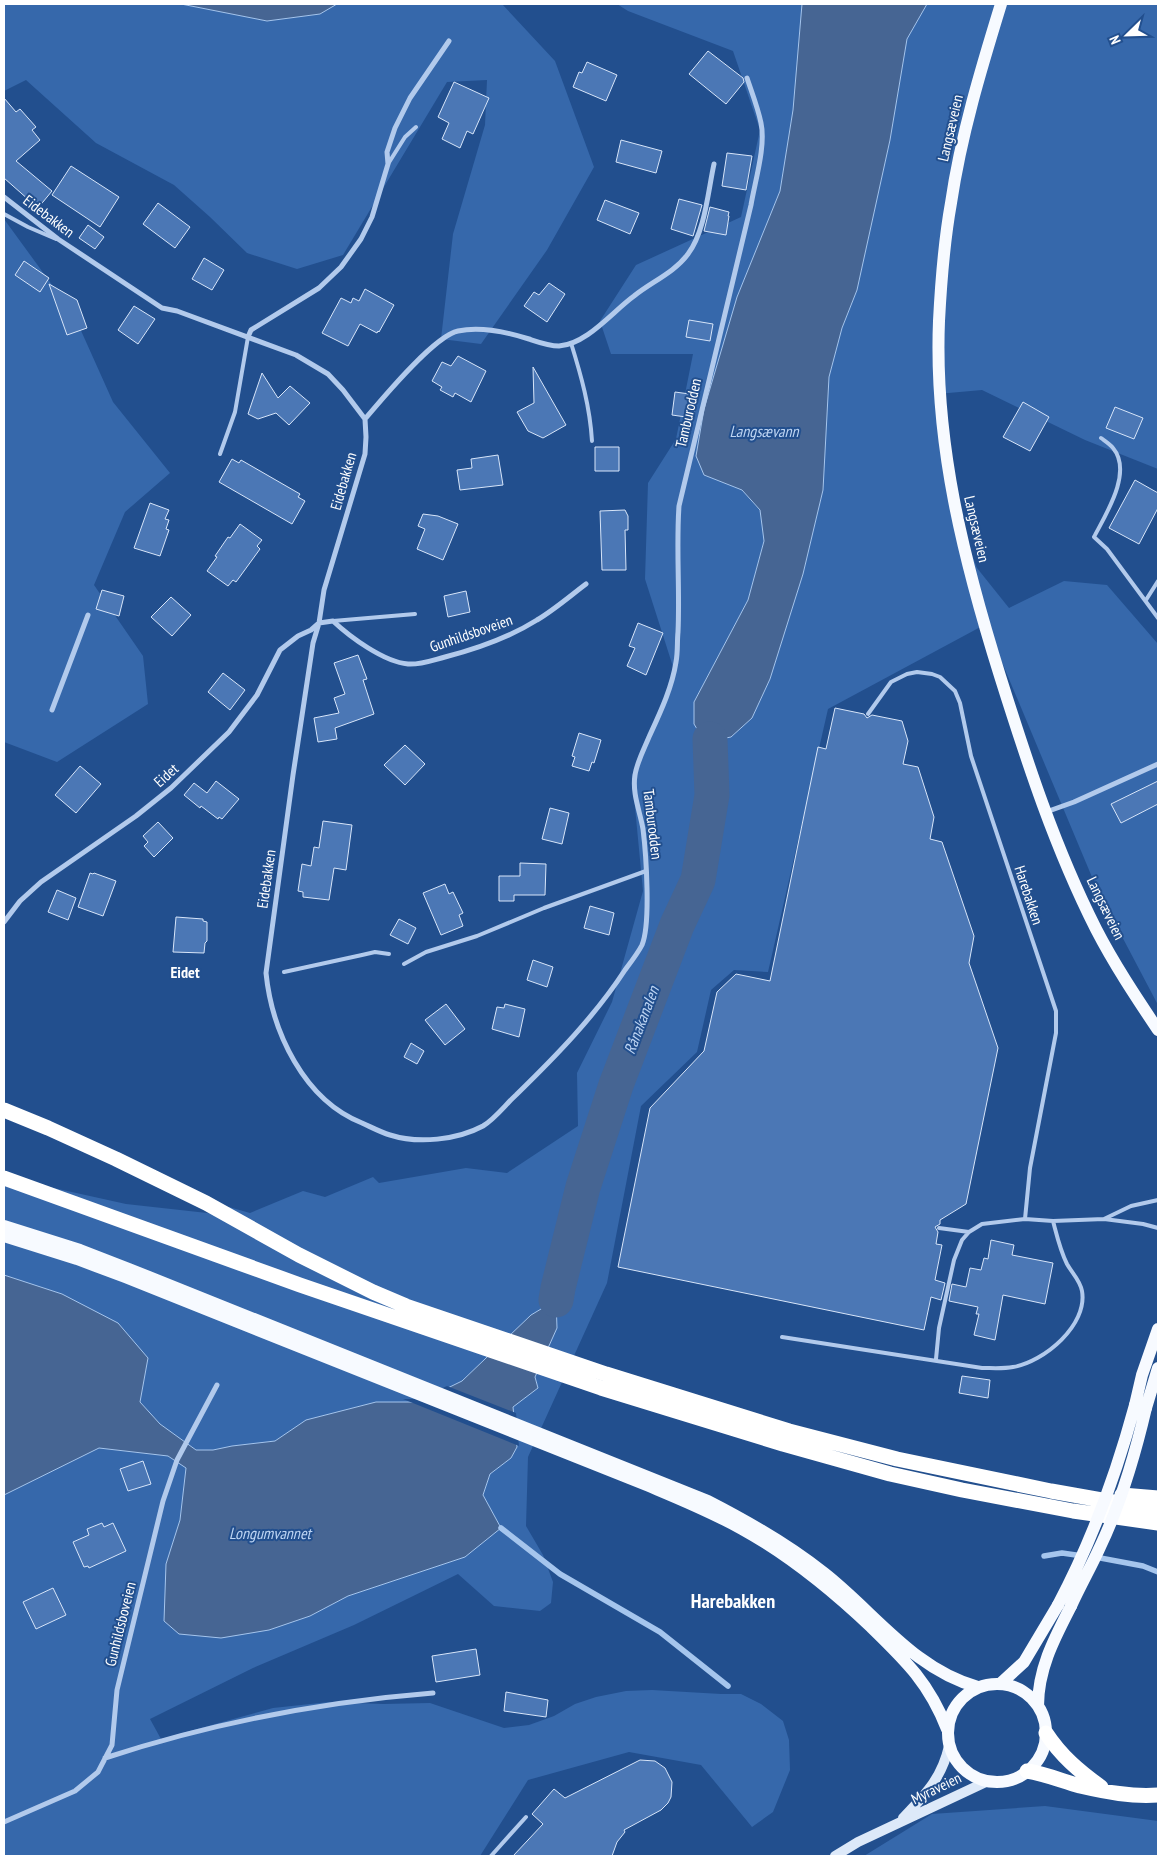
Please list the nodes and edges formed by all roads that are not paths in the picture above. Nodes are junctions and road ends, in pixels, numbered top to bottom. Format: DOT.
graph roads {
  1 [pos="1001,4"];
  2 [pos="448,41"];
  3 [pos="747,78"];
  4 [pos="416,127"];
  5 [pos="388,164"];
  6 [pos="714,164"];
  7 [pos="4,196"];
  8 [pos="4,214"];
  9 [pos="58,239"];
  10 [pos="248,337"];
  11 [pos="572,343"];
  12 [pos="365,419"];
  13 [pos="1101,438"];
  14 [pos="592,441"];
  15 [pos="220,454"];
  16 [pos="1158,581"];
  17 [pos="586,584"];
  18 [pos="1146,600"];
  19 [pos="415,614"];
  20 [pos="88,615"];
  21 [pos="1158,618"];
  22 [pos="333,620"];
  23 [pos="319,623"];
  24 [pos="52,710"];
  25 [pos="868,714"];
  26 [pos="1158,764"];
  27 [pos="1046,812"];
  28 [pos="646,871"];
  29 [pos="4,922"];
  30 [pos="389,954"];
  31 [pos="404,964"];
  32 [pos="284,972"];
  33 [pos="266,974"];
  34 [pos="1158,1030"];
  35 [pos="4,1110"];
  36 [pos="4,1178"];
  37 [pos="1158,1200"];
  38 [pos="1025,1219"];
  39 [pos="1104,1219"];
  40 [pos="1053,1221"];
  41 [pos="4,1226"];
  42 [pos="939,1228"];
  43 [pos="1158,1228"];
  44 [pos="969,1232"];
  45 [pos="4,1236"];
  46 [pos="1158,1328"];
  47 [pos="460,1332"];
  48 [pos="782,1337"];
  49 [pos="335,1356"];
  50 [pos="936,1359"];
  51 [pos="1158,1368"];
  52 [pos="604,1381"];
  53 [pos="217,1385"];
  54 [pos="1141,1406"];
  55 [pos="627,1472"];
  56 [pos="1051,1491"];
  57 [pos="1158,1498"];
  58 [pos="1158,1510"];
  59 [pos="1073,1511"];
  60 [pos="1158,1523"];
  61 [pos="1158,1534"];
  62 [pos="1000,1684"];
  63 [pos="978,1687"];
  64 [pos="433,1693"];
  65 [pos="1038,1706"];
  66 [pos="948,1729"];
  67 [pos="1046,1733"];
  68 [pos="950,1746"];
  69 [pos="105,1758"];
  70 [pos="1027,1771"];
  71 [pos="988,1781"];
  72 [pos="1106,1791"];
  73 [pos="1158,1795"];
  74 [pos="526,1816"];
  75 [pos="4,1822"];
  76 [pos="899,1823"];
  77 [pos="491,1856"];
  78 [pos="835,1856"];
  1 -- 27 [label="main road, Langsæveien"];
  2 -- 5 [label="street"];
  3 -- 28 [label="street, Tamburodden"];
  4 -- 5 [label="lane"];
  5 -- 10 [label="street"];
  6 -- 11 [label="street"];
  7 -- 9 [label="street, Eidebakken"];
  8 -- 9 [label="lane"];
  9 -- 10 [label="street, Eidebakken"];
  10 -- 12 [label="street, Eidebakken"];
  10 -- 15 [label="lane"];
  11 -- 12 [label="street"];
  11 -- 14 [label="lane"];
  12 -- 23 [label="street, Eidebakken"];
  13 -- 18 [label="lane"];
  16 -- 18 [label="lane"];
  17 -- 22 [label="street, Gunhildsboveien"];
  18 -- 21 [label="lane"];
  19 -- 22 [label="lane"];
  20 -- 24 [label="street"];
  22 -- 23 [label="street, Eidet"];
  23 -- 29 [label="street, Eidet"];
  23 -- 33 [label="street, Eidebakken"];
  25 -- 38 [label="lane, Harebakken"];
  26 -- 27 [label="street"];
  27 -- 34 [label="main road, Langsæveien"];
  28 -- 31 [label="lane"];
  28 -- 33 [label="street, Tamburodden"];
  30 -- 32 [label="lane"];
  35 -- 47 [label="highway"];
  36 -- 47 [label="highway"];
  37 -- 39 [label="lane"];
  38 -- 40 [label="lane"];
  38 -- 44 [label="lane"];
  39 -- 40 [label="lane"];
  39 -- 43 [label="lane"];
  40 -- 50 [label="lane"];
  41 -- 49 [label="main road"];
  42 -- 44 [label="lane"];
  44 -- 50 [label="lane"];
  45 -- 49 [label="main road"];
  46 -- 54 [label="main road"];
  47 -- 52 [label="highway"];
  48 -- 50 [label="lane"];
  49 -- 55 [label="main road"];
  51 -- 54 [label="main road"];
  52 -- 56 [label="highway"];
  52 -- 59 [label="highway"];
  53 -- 69 [label="street, Gunhildsboveien"];
  54 -- 62 [label="main road, bridge"];
  54 -- 65 [label="main road, bridge"];
  55 -- 63 [label="main road"];
  55 -- 66 [label="main road"];
  56 -- 57 [label="highway"];
  56 -- 58 [label="highway"];
  59 -- 60 [label="highway"];
  59 -- 61 [label="highway"];
  62 -- 63 [label="main road"];
  62 -- 65 [label="main road"];
  63 -- 66 [label="main road"];
  64 -- 69 [label="street"];
  65 -- 67 [label="main road"];
  66 -- 68 [label="main road"];
  67 -- 70 [label="main road"];
  67 -- 72 [label="highway"];
  68 -- 71 [label="main road"];
  68 -- 76 [label="main road, Myraveien"];
  69 -- 75 [label="street, Gunhildsboveien"];
  70 -- 71 [label="main road"];
  70 -- 72 [label="highway"];
  71 -- 76 [label="main road, Myraveien"];
  72 -- 73 [label="highway"];
  74 -- 77 [label="lane"];
  76 -- 78 [label="main road, Myraveien"];
}
